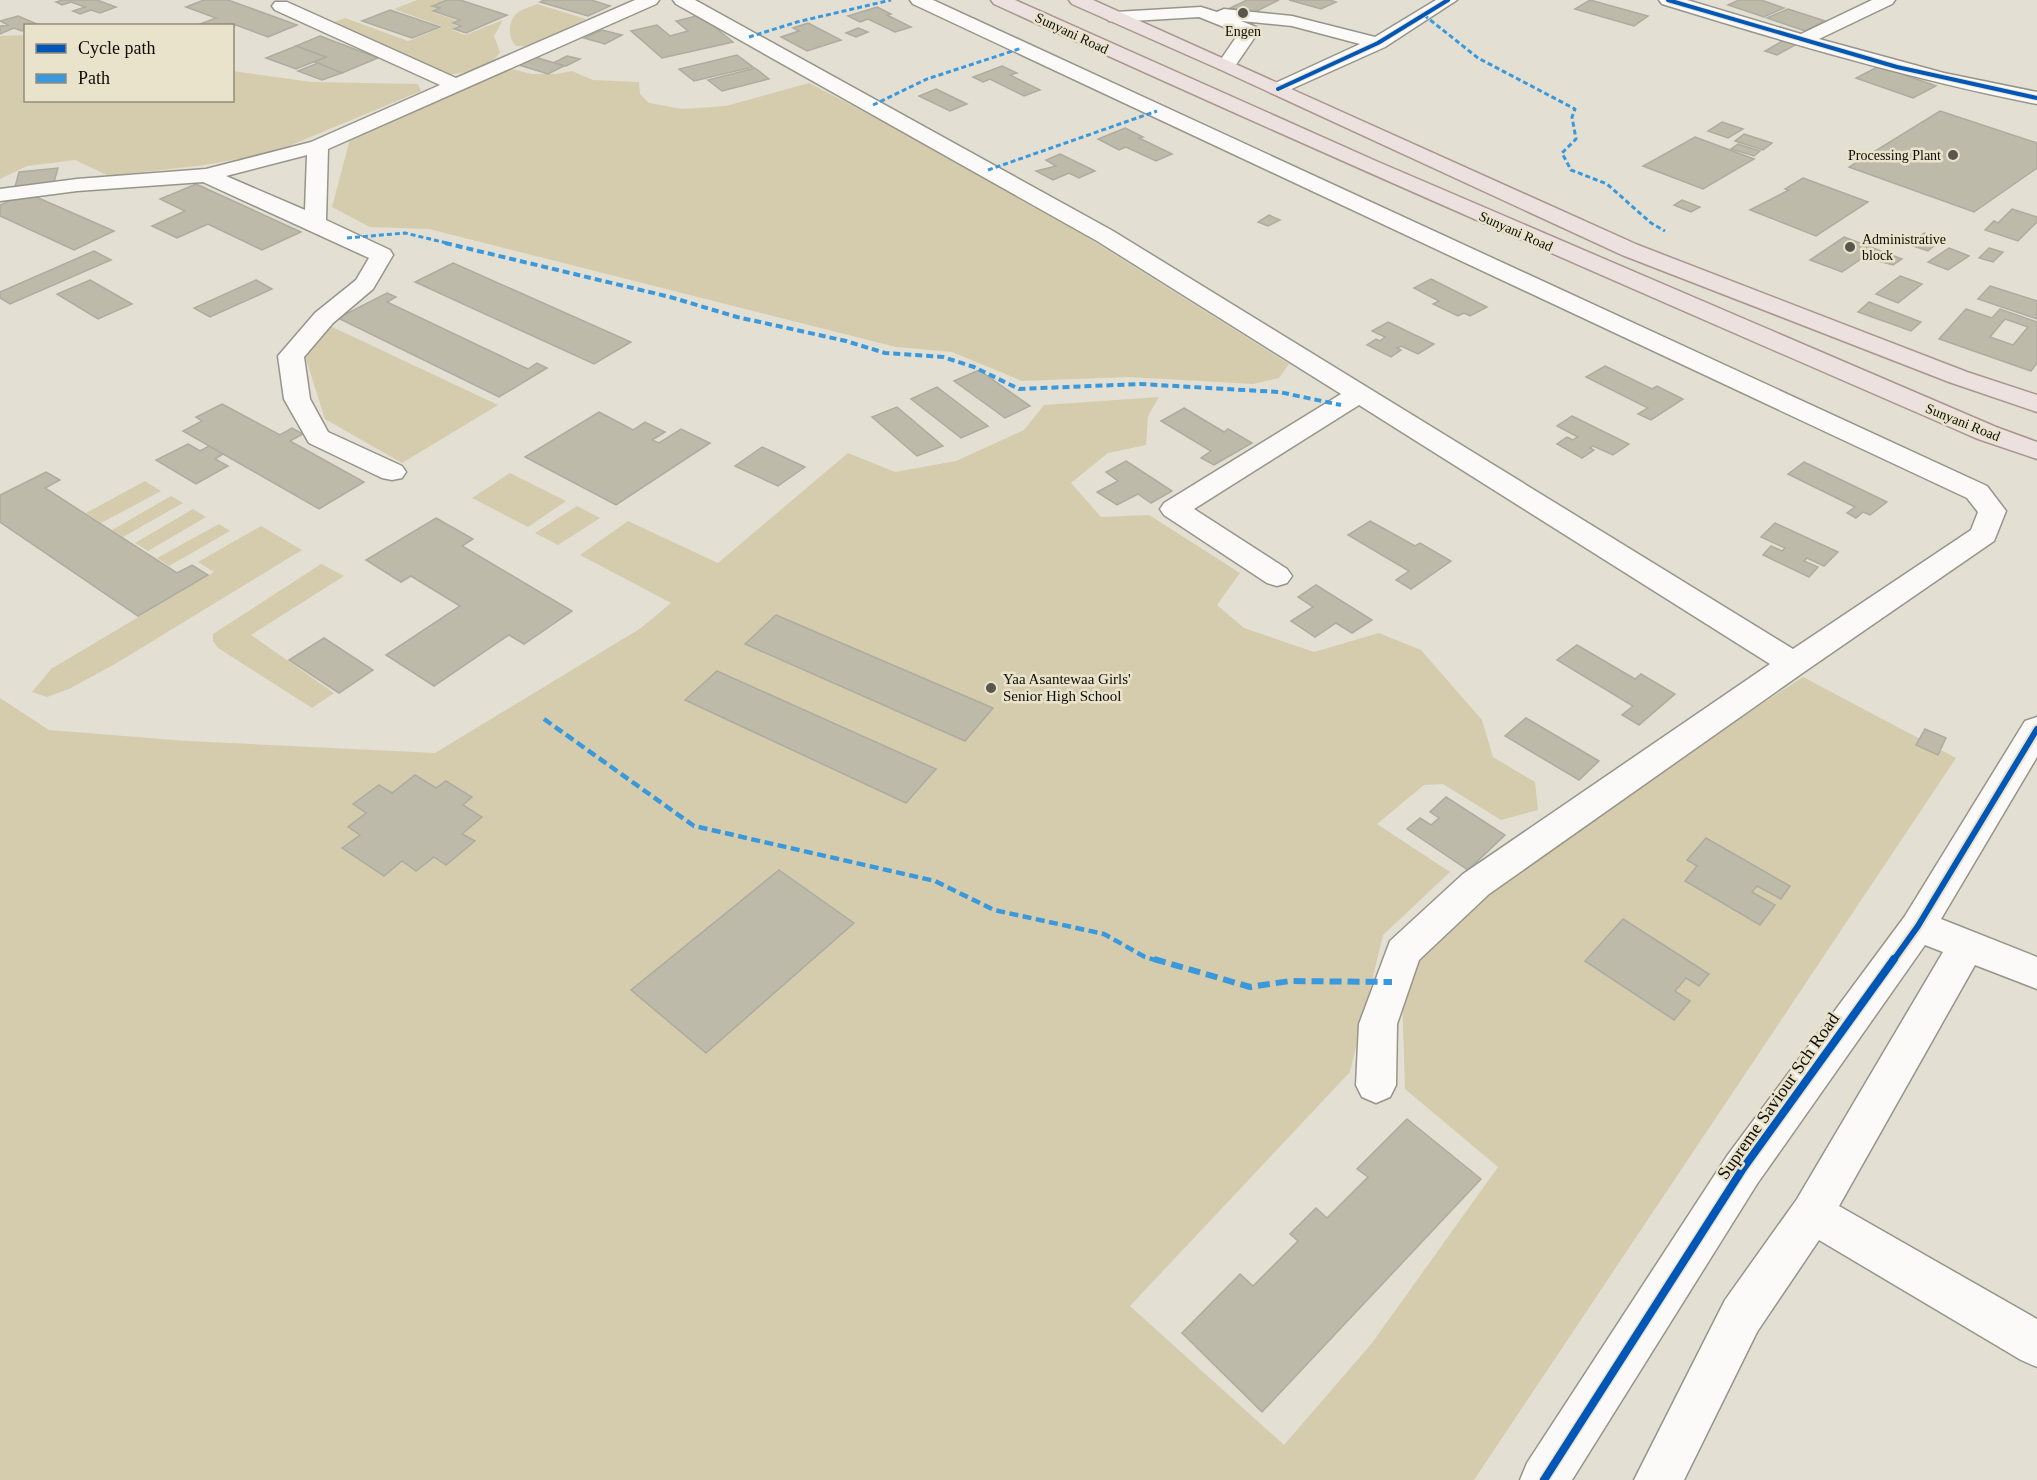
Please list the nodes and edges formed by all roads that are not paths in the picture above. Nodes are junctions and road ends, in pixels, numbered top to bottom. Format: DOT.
graph roads {
  1 [pos="650,0"];
  2 [pos="682,0"];
  3 [pos="920,0"];
  4 [pos="1000,0"];
  5 [pos="1078,0"];
  6 [pos="1668,0"];
  7 [pos="1886,0"];
  8 [pos="1440,1"];
  9 [pos="281,6"];
  10 [pos="1201,12"];
  11 [pos="1115,17"];
  12 [pos="1801,41"];
  13 [pos="1378,43"];
  14 [pos="1227,65"];
  15 [pos="455,85"];
  16 [pos="1278,89"];
  17 [pos="2037,98"];
  18 [pos="318,146"];
  19 [pos="206,175"];
  20 [pos="0,195"];
  21 [pos="315,223"];
  22 [pos="1359,394"];
  23 [pos="2037,404"];
  24 [pos="2037,451"];
  25 [pos="392,472"];
  26 [pos="1277,576"];
  27 [pos="1793,664"];
  28 [pos="2037,729"];
  29 [pos="1918,926"];
  30 [pos="1967,945"];
  31 [pos="2037,973"];
  32 [pos="1376,1085"];
  33 [pos="1812,1213"];
  34 [pos="2037,1344"];
  35 [pos="1544,1480"];
  36 [pos="1658,1480"];
  1 -- 15 [label="street"];
  2 -- 22 [label="street"];
  3 -- 27 [label="street"];
  4 -- 24 [label="main road, Sunyani Road"];
  5 -- 11 [label="main road, Sunyani Road"];
  6 -- 12 [label="street"];
  7 -- 12 [label="street"];
  8 -- 13 [label="street"];
  9 -- 15 [label="street"];
  10 -- 11 [label="street"];
  10 -- 13 [label="street"];
  10 -- 14 [label="street"];
  11 -- 14 [label="main road, Sunyani Road"];
  12 -- 17 [label="street"];
  13 -- 16 [label="street"];
  14 -- 16 [label="main road, Sunyani Road"];
  15 -- 18 [label="street"];
  16 -- 23 [label="main road, Sunyani Road"];
  18 -- 19 [label="street"];
  18 -- 21 [label="street"];
  19 -- 20 [label="street"];
  19 -- 21 [label="street"];
  21 -- 25 [label="street"];
  22 -- 26 [label="street"];
  22 -- 27 [label="street"];
  27 -- 32 [label="street"];
  28 -- 29 [label="street, Supreme Saviour Sch Road"];
  29 -- 30 [label="street"];
  29 -- 35 [label="street, Supreme Saviour Sch Road"];
  30 -- 31 [label="street"];
  30 -- 33 [label="street"];
  33 -- 34 [label="street"];
  33 -- 36 [label="street"];
}
